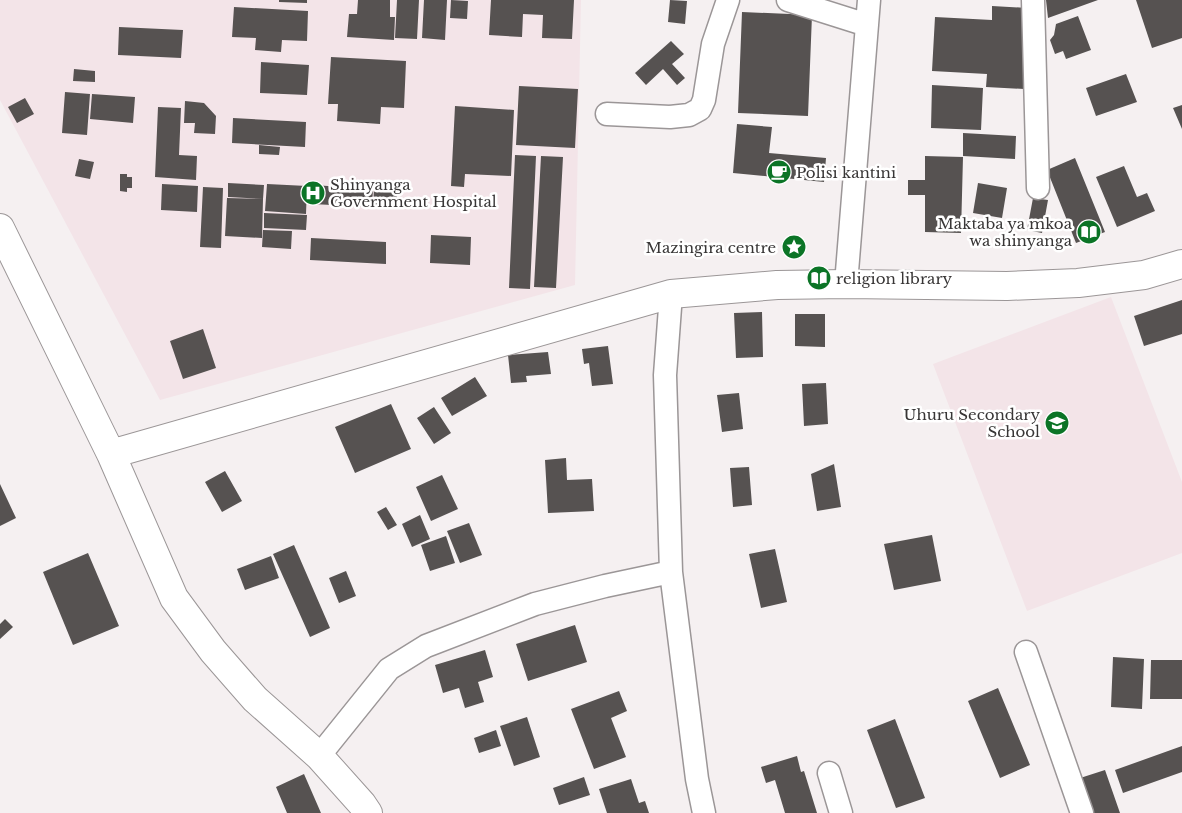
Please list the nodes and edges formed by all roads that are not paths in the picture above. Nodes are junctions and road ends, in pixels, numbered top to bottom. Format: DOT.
graph roads {
  1 [pos="728,0"];
  2 [pos="788,0"];
  3 [pos="869,0"];
  4 [pos="1033,0"];
  5 [pos="867,25"];
  6 [pos="607,114"];
  7 [pos="1038,188"];
  8 [pos="0,228"];
  9 [pos="1182,264"];
  10 [pos="846,284"];
  11 [pos="671,294"];
  12 [pos="111,454"];
  13 [pos="670,572"];
  14 [pos="1026,652"];
  15 [pos="319,756"];
  16 [pos="829,773"];
  17 [pos="368,813"];
  18 [pos="704,813"];
  19 [pos="841,813"];
  20 [pos="1082,813"];
  1 -- 6 [label="street"];
  2 -- 5 [label="street"];
  3 -- 5 [label="street"];
  4 -- 7 [label="street"];
  5 -- 10 [label="street"];
  8 -- 12 [label="street"];
  9 -- 10 [label="street"];
  10 -- 11 [label="street"];
  11 -- 12 [label="street"];
  11 -- 13 [label="street"];
  12 -- 15 [label="street"];
  13 -- 15 [label="street"];
  13 -- 18 [label="street"];
  14 -- 20 [label="street"];
  15 -- 17 [label="street"];
  16 -- 19 [label="street"];
}
